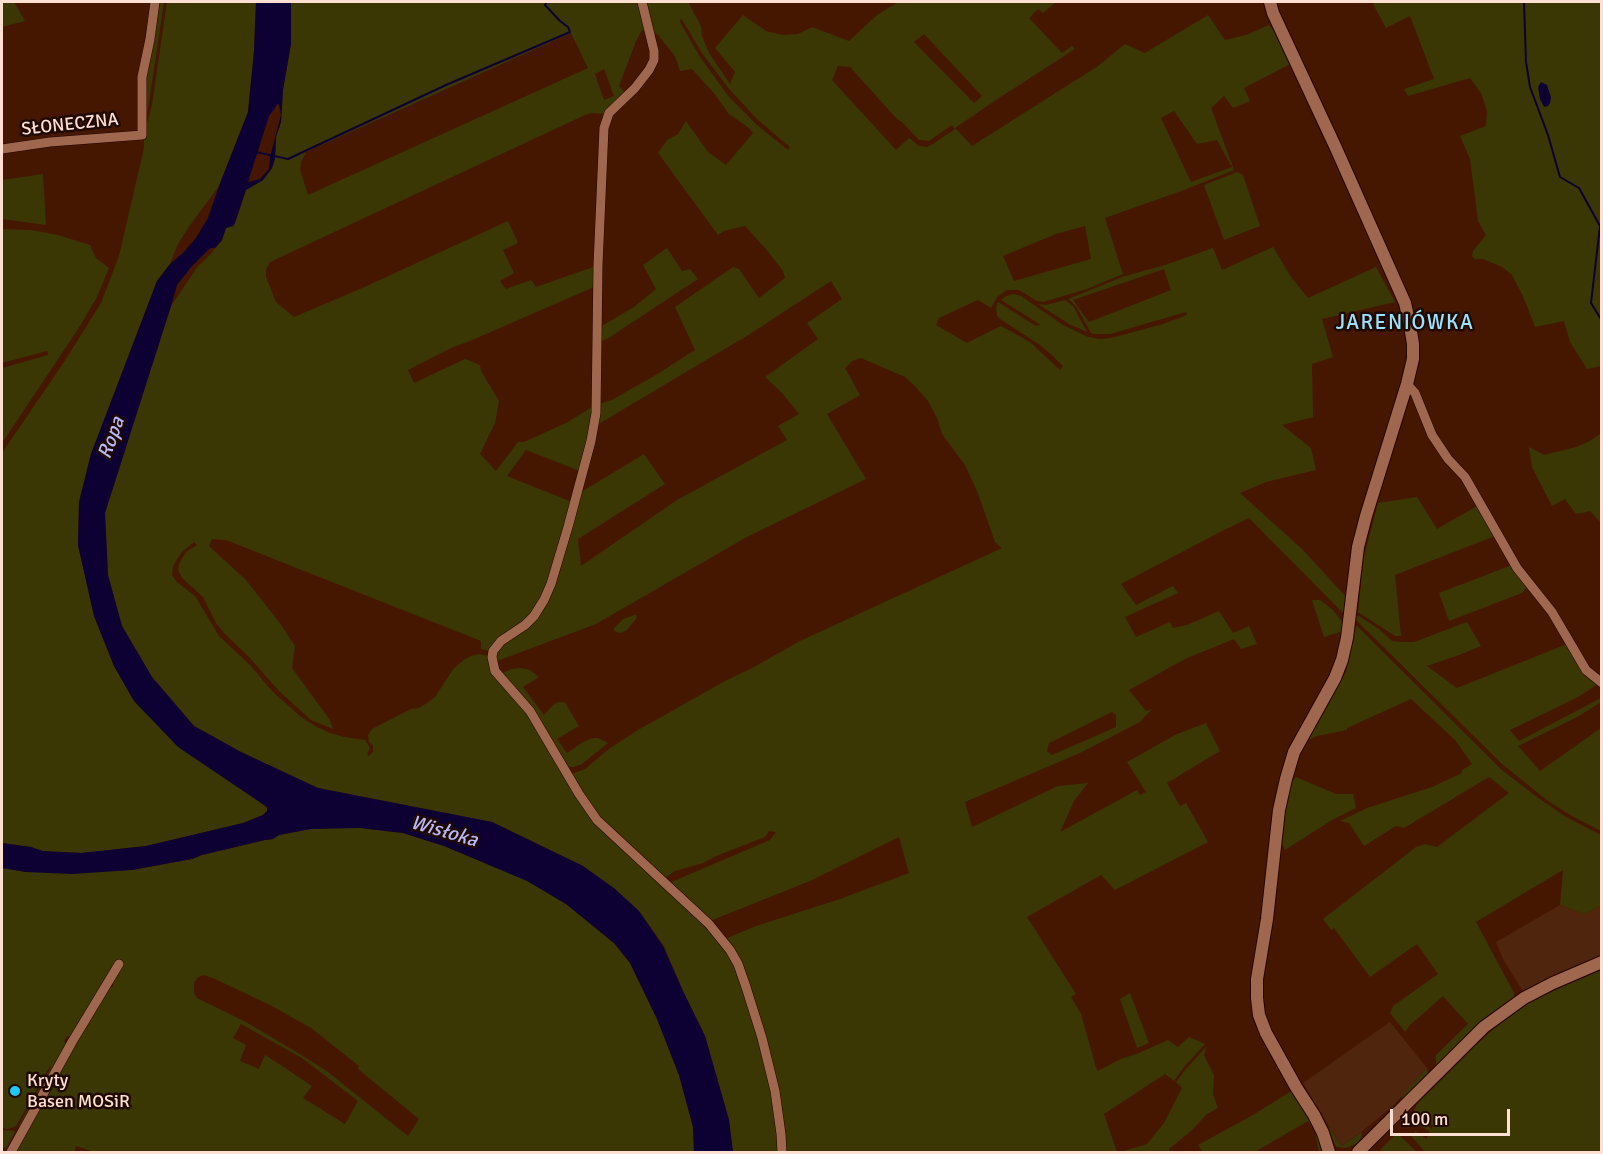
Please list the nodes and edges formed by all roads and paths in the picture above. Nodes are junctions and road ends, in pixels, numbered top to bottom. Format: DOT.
graph roads {
  1 [pos="155,2"];
  2 [pos="642,2"];
  3 [pos="1270,2"];
  4 [pos="2,149"];
  5 [pos="1407,384"];
  6 [pos="1602,682"];
  7 [pos="1602,962"];
  8 [pos="118,964"];
  9 [pos="11,1152"];
  10 [pos="782,1152"];
  11 [pos="1329,1152"];
  12 [pos="1358,1152"];
  1 -- 4 [label="street, SŁONECZNA"];
  2 -- 10 [label="street"];
  3 -- 5 [label="street"];
  5 -- 6 [label="street"];
  5 -- 11 [label="street"];
  7 -- 12 [label="street"];
  8 -- 9 [label="street"];
}
